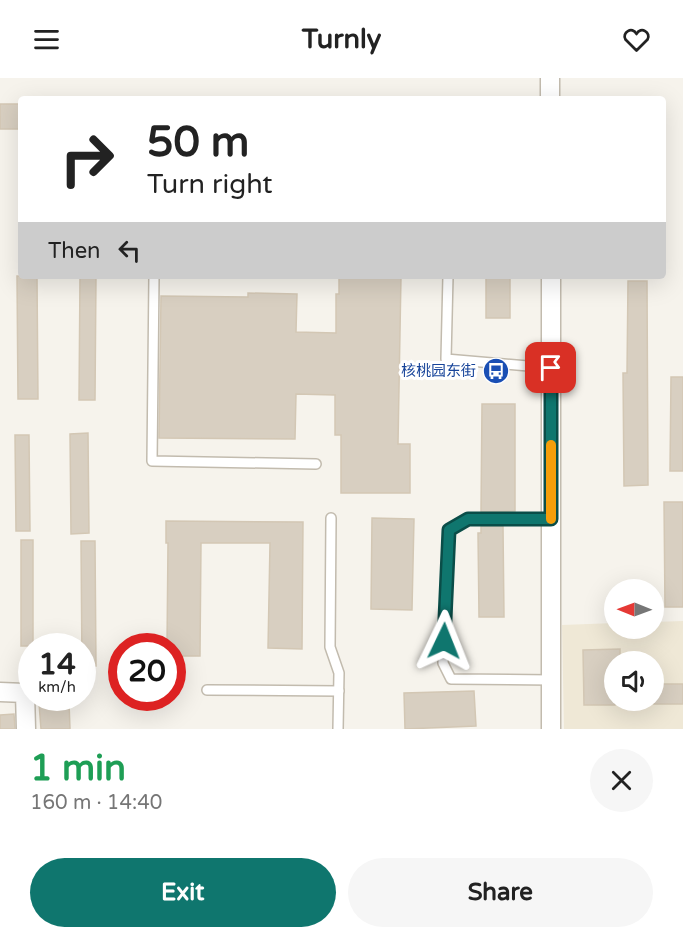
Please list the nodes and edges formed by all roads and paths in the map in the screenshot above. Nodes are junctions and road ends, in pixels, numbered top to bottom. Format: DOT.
graph roads {
  1 [pos="550,78"];
  2 [pos="550,96"];
  3 [pos="154,279"];
  4 [pos="448,279"];
  5 [pos="551,279"];
  6 [pos="551,368"];
  7 [pos="316,464"];
  8 [pos="331,518"];
  9 [pos="551,519"];
  10 [pos="552,680"];
  11 [pos="207,690"];
  12 [pos="339,691"];
  13 [pos="0,692"];
  14 [pos="26,729"];
  15 [pos="338,729"];
  16 [pos="551,729"];
  1 -- 2 [label="street"];
  3 -- 7 [label="lane"];
  4 -- 6 [label="lane"];
  5 -- 6 [label="street"];
  6 -- 9 [label="street"];
  8 -- 12 [label="lane"];
  9 -- 10 [label="street"];
  9 -- 10 [label="lane"];
  10 -- 16 [label="street"];
  11 -- 12 [label="lane"];
  12 -- 15 [label="lane"];
  13 -- 14 [label="street"];
}
